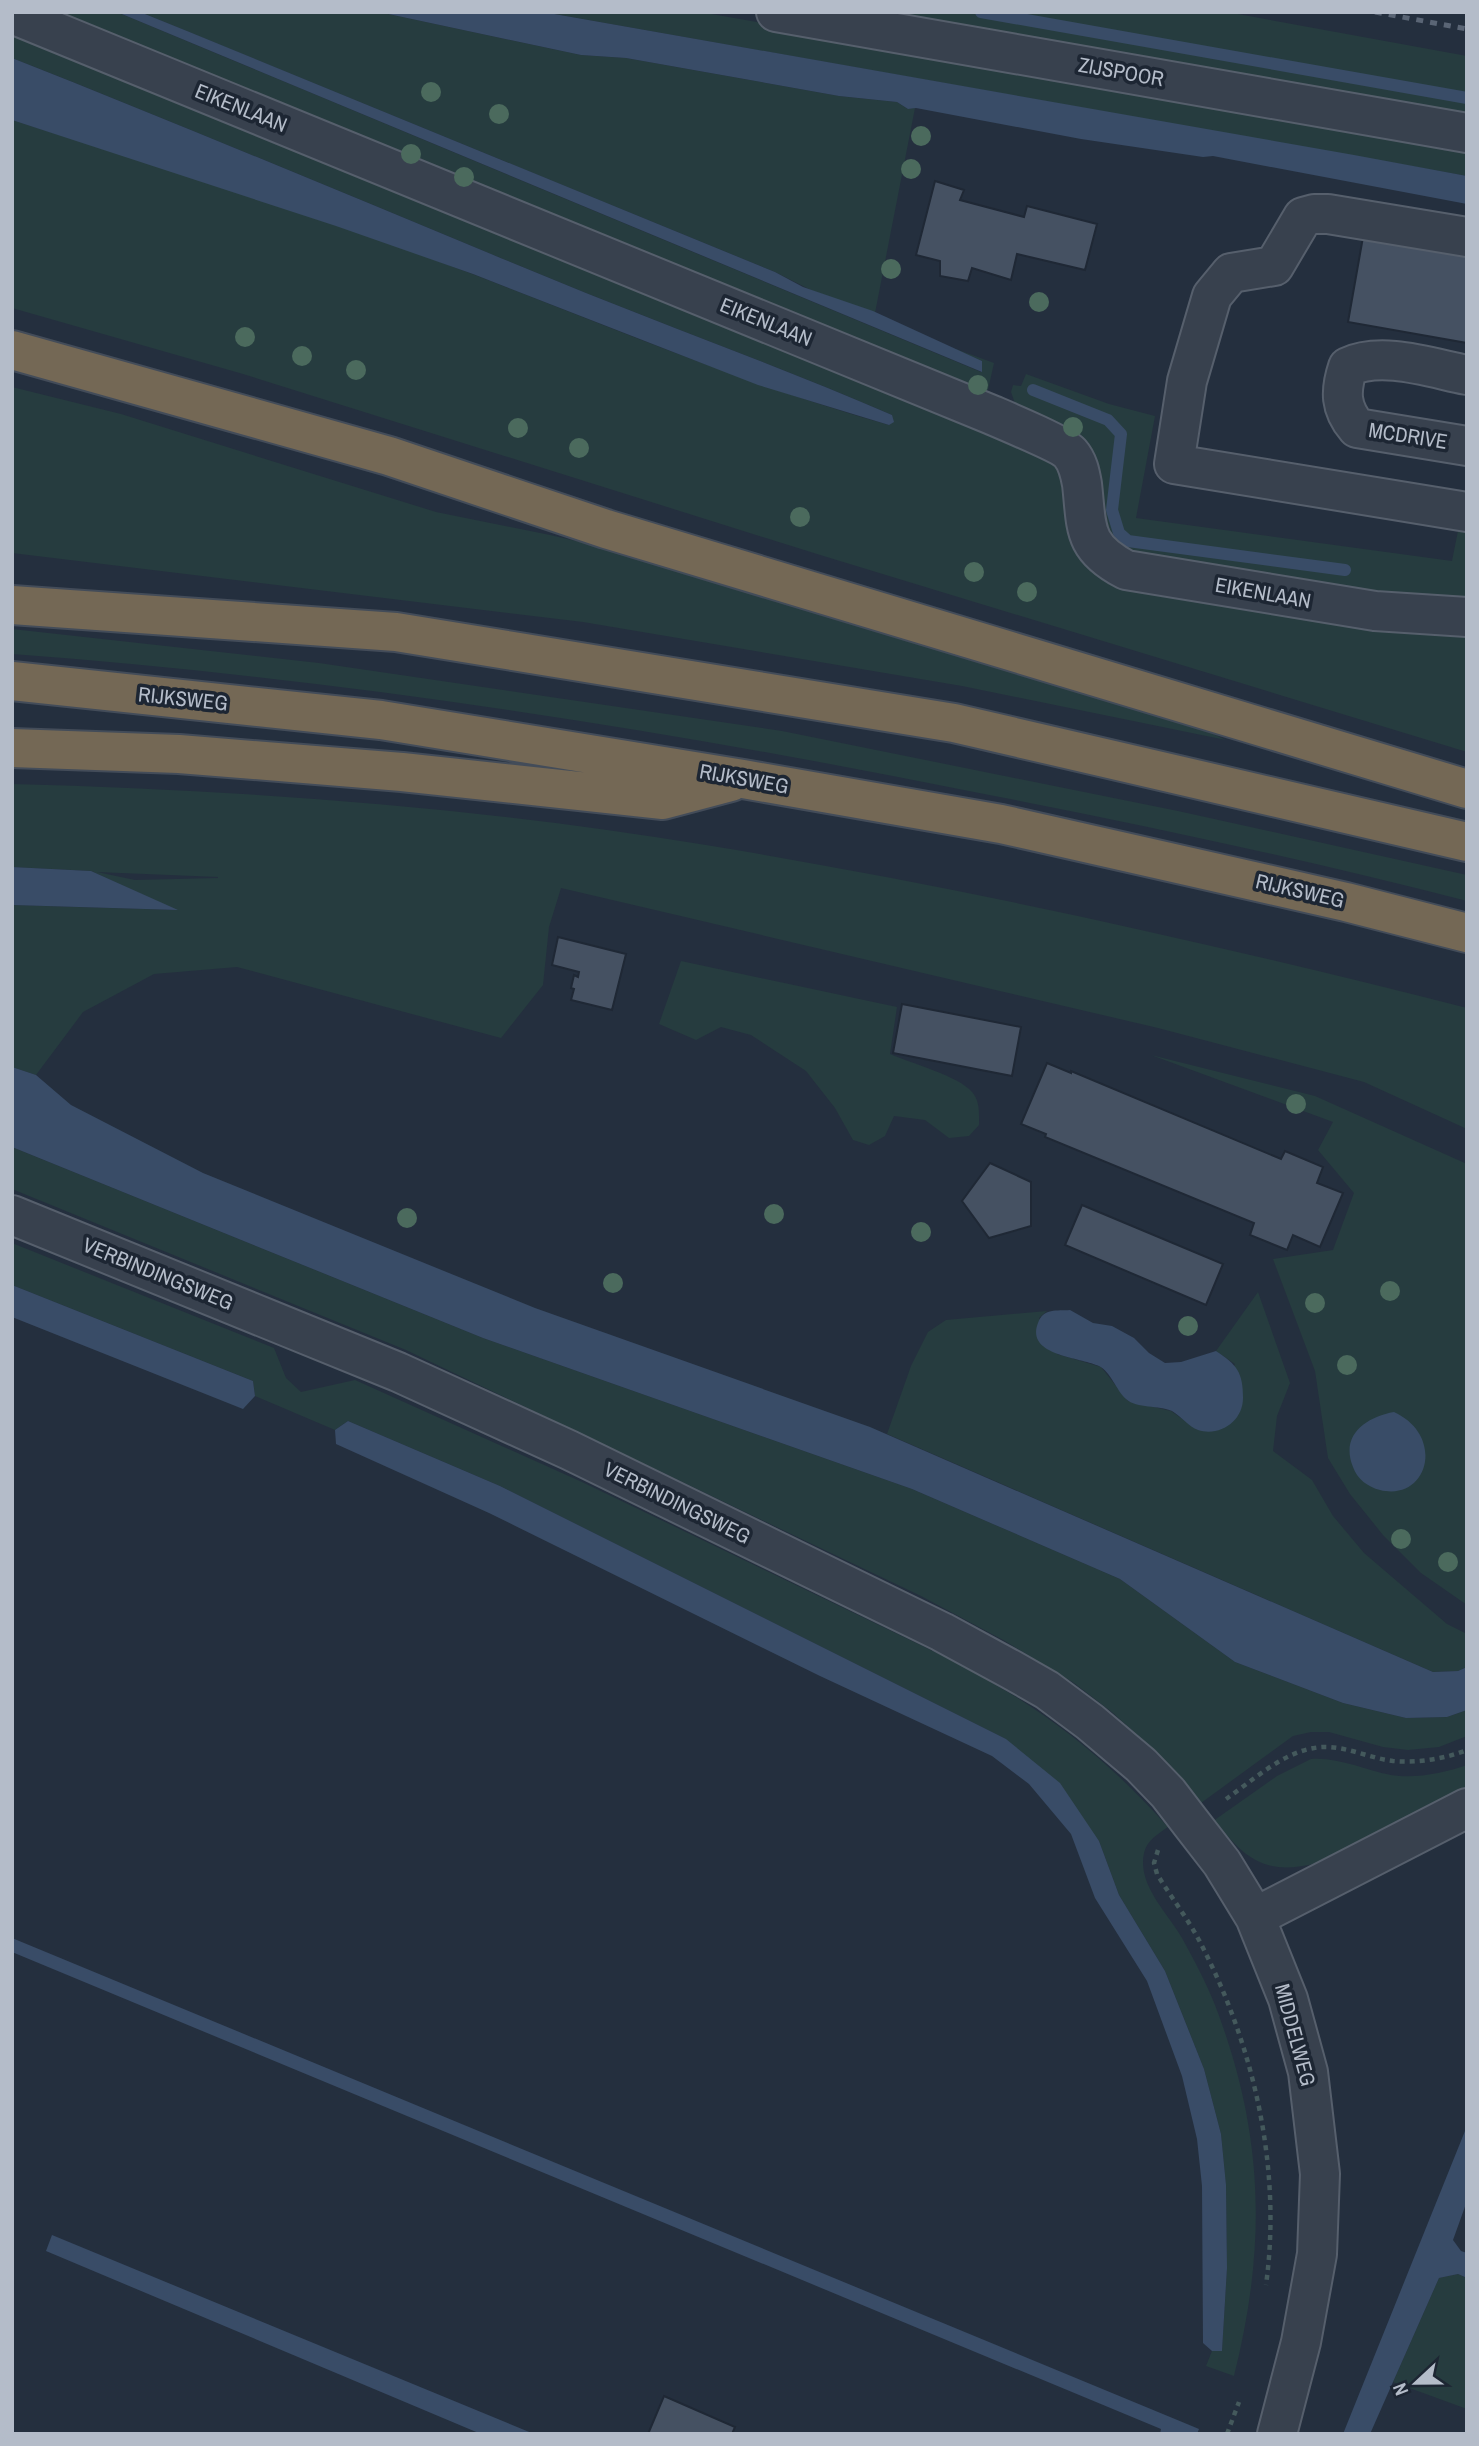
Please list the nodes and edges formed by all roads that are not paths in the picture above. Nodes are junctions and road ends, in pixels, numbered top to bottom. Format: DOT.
graph roads {
  1 [pos="776,12"];
  2 [pos="12,14"];
  3 [pos="1467,133"];
  4 [pos="1467,237"];
  5 [pos="12,350"];
  6 [pos="1463,379"];
  7 [pos="1467,446"];
  8 [pos="1467,512"];
  9 [pos="12,605"];
  10 [pos="1467,617"];
  11 [pos="12,681"];
  12 [pos="12,748"];
  13 [pos="743,779"];
  14 [pos="1467,789"];
  15 [pos="1467,842"];
  16 [pos="1467,933"];
  17 [pos="12,1214"];
  18 [pos="1467,1808"];
  19 [pos="1255,1917"];
  20 [pos="1277,2434"];
  1 -- 3 [label="street, ZIJSPOOR"];
  2 -- 10 [label="street, EIKENLAAN"];
  4 -- 8 [label="street"];
  5 -- 14 [label="highway"];
  6 -- 7 [label="street, MCDRIVE"];
  9 -- 15 [label="highway"];
  11 -- 13 [label="highway, RIJKSWEG"];
  12 -- 13 [label="highway"];
  13 -- 16 [label="highway, RIJKSWEG"];
  17 -- 19 [label="street, VERBINDINGSWEG"];
  18 -- 19 [label="street"];
  19 -- 20 [label="street, MIDDELWEG"];
}
